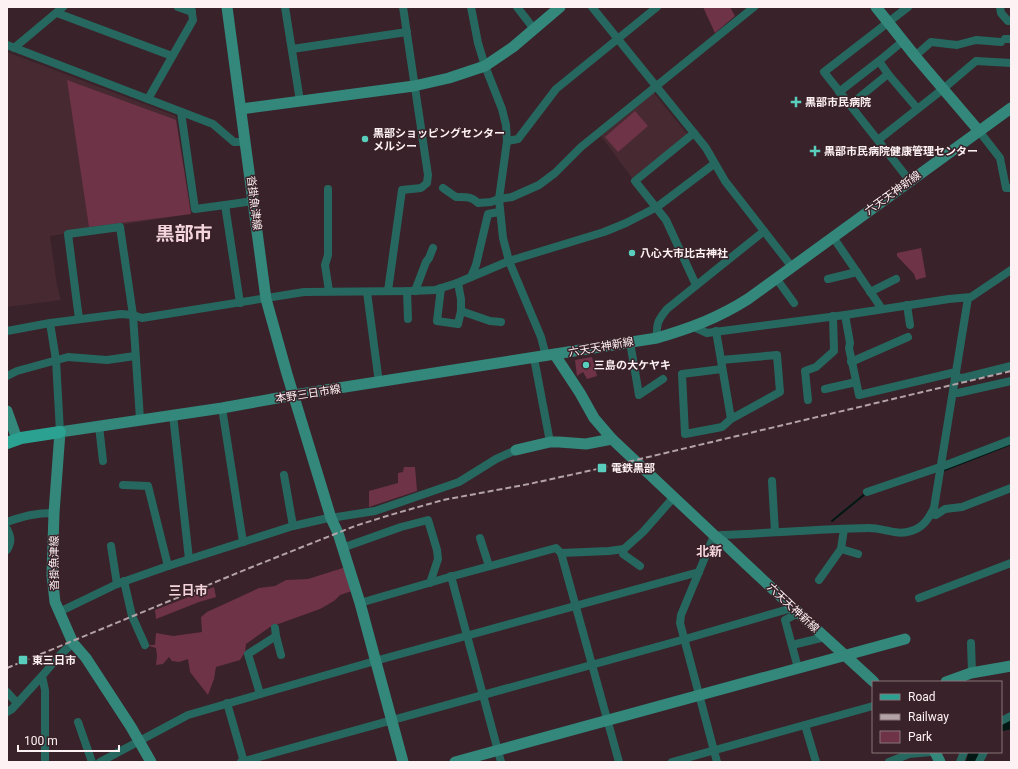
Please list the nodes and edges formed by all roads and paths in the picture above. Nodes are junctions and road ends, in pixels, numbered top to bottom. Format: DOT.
graph roads {
  1 [pos="178,7"];
  2 [pos="227,7"];
  3 [pos="286,7"];
  4 [pos="403,7"];
  5 [pos="471,7"];
  6 [pos="517,7"];
  7 [pos="560,7"];
  8 [pos="592,7"];
  9 [pos="657,7"];
  10 [pos="754,7"];
  11 [pos="876,7"];
  12 [pos="908,7"];
  13 [pos="1000,7"];
  14 [pos="191,9"];
  15 [pos="60,10"];
  16 [pos="1011,21"];
  17 [pos="888,22"];
  18 [pos="534,29"];
  19 [pos="407,32"];
  20 [pos="618,39"];
  21 [pos="1006,40"];
  22 [pos="903,41"];
  23 [pos="11,46"];
  24 [pos="292,49"];
  25 [pos="172,56"];
  26 [pos="915,56"];
  27 [pos="879,61"];
  28 [pos="1011,64"];
  29 [pos="485,66"];
  30 [pos="888,74"];
  31 [pos="656,85"];
  32 [pos="414,86"];
  33 [pos="943,89"];
  34 [pos="839,92"];
  35 [pos="148,100"];
  36 [pos="300,101"];
  37 [pos="850,106"];
  38 [pos="917,108"];
  39 [pos="1011,108"];
  40 [pos="241,109"];
  41 [pos="181,112"];
  42 [pos="979,131"];
  43 [pos="694,133"];
  44 [pos="878,140"];
  45 [pos="507,141"];
  46 [pos="246,142"];
  47 [pos="714,164"];
  48 [pos="910,181"];
  49 [pos="443,188"];
  50 [pos="1011,188"];
  51 [pos="328,189"];
  52 [pos="499,199"];
  53 [pos="253,201"];
  54 [pos="225,205"];
  55 [pos="657,207"];
  56 [pos="499,212"];
  57 [pos="764,231"];
  58 [pos="833,237"];
  59 [pos="433,248"];
  60 [pos="509,261"];
  61 [pos="792,267"];
  62 [pos="1011,270"];
  63 [pos="857,272"];
  64 [pos="471,277"];
  65 [pos="776,278"];
  66 [pos="828,279"];
  67 [pos="896,279"];
  68 [pos="458,283"];
  69 [pos="696,285"];
  70 [pos="441,288"];
  71 [pos="329,291"];
  72 [pos="388,291"];
  73 [pos="411,291"];
  74 [pos="367,292"];
  75 [pos="870,292"];
  76 [pos="968,298"];
  77 [pos="266,299"];
  78 [pos="240,303"];
  79 [pos="794,303"];
  80 [pos="907,305"];
  81 [pos="882,309"];
  82 [pos="461,311"];
  83 [pos="133,315"];
  84 [pos="845,315"];
  85 [pos="833,316"];
  86 [pos="79,319"];
  87 [pos="408,319"];
  88 [pos="501,322"];
  89 [pos="50,323"];
  90 [pos="910,325"];
  91 [pos="694,327"];
  92 [pos="7,331"];
  93 [pos="716,331"];
  94 [pos="908,337"];
  95 [pos="658,338"];
  96 [pos="630,342"];
  97 [pos="551,355"];
  98 [pos="135,356"];
  99 [pos="534,358"];
  100 [pos="56,360"];
  101 [pos="721,360"];
  102 [pos="851,362"];
  103 [pos="1011,366"];
  104 [pos="722,369"];
  105 [pos="955,375"];
  106 [pos="7,376"];
  107 [pos="663,379"];
  108 [pos="1011,381"];
  109 [pos="856,382"];
  110 [pos="379,383"];
  111 [pos="825,389"];
  112 [pos="958,393"];
  113 [pos="294,395"];
  114 [pos="808,400"];
  115 [pos="222,408"];
  116 [pos="7,411"];
  117 [pos="173,415"];
  118 [pos="731,419"];
  119 [pos="140,420"];
  120 [pos="99,426"];
  121 [pos="60,432"];
  122 [pos="612,439"];
  123 [pos="1011,440"];
  124 [pos="12,441"];
  125 [pos="550,442"];
  126 [pos="516,450"];
  127 [pos="104,462"];
  128 [pos="940,466"];
  129 [pos="284,475"];
  130 [pos="772,481"];
  131 [pos="123,485"];
  132 [pos="1011,488"];
  133 [pos="867,492"];
  134 [pos="674,497"];
  135 [pos="54,513"];
  136 [pos="931,514"];
  137 [pos="331,518"];
  138 [pos="7,522"];
  139 [pos="293,526"];
  140 [pos="7,529"];
  141 [pos="844,529"];
  142 [pos="775,532"];
  143 [pos="715,536"];
  144 [pos="480,538"];
  145 [pos="243,542"];
  146 [pos="111,546"];
  147 [pos="342,548"];
  148 [pos="624,549"];
  149 [pos="841,549"];
  150 [pos="7,550"];
  151 [pos="561,553"];
  152 [pos="858,554"];
  153 [pos="189,559"];
  154 [pos="1011,563"];
  155 [pos="168,566"];
  156 [pos="489,566"];
  157 [pos="640,566"];
  158 [pos="699,572"];
  159 [pos="451,576"];
  160 [pos="819,580"];
  161 [pos="121,582"];
  162 [pos="430,583"];
  163 [pos="919,598"];
  164 [pos="360,603"];
  165 [pos="575,606"];
  166 [pos="795,610"];
  167 [pos="59,612"];
  168 [pos="466,636"];
  169 [pos="825,637"];
  170 [pos="685,639"];
  171 [pos="905,639"];
  172 [pos="73,643"];
  173 [pos="970,643"];
  174 [pos="145,645"];
  175 [pos="792,645"];
  176 [pos="282,655"];
  177 [pos="844,655"];
  178 [pos="375,661"];
  179 [pos="592,664"];
  180 [pos="1011,666"];
  181 [pos="798,668"];
  182 [pos="972,672"];
  183 [pos="42,676"];
  184 [pos="873,681"];
  185 [pos="949,681"];
  186 [pos="7,692"];
  187 [pos="260,694"];
  188 [pos="483,694"];
  189 [pos="700,696"];
  190 [pos="17,703"];
  191 [pos="227,703"];
  192 [pos="872,706"];
  193 [pos="7,712"];
  194 [pos="1011,716"];
  195 [pos="1002,720"];
  196 [pos="391,721"];
  197 [pos="608,721"];
  198 [pos="78,722"];
  199 [pos="805,725"];
  200 [pos="139,741"];
  201 [pos="714,750"];
  202 [pos="498,751"];
  203 [pos="920,753"];
  204 [pos="936,753"];
  205 [pos="984,753"];
  206 [pos="45,762"];
  207 [pos="92,762"];
  208 [pos="100,762"];
  209 [pos="151,762"];
  210 [pos="243,762"];
  211 [pos="403,762"];
  212 [pos="455,762"];
  213 [pos="501,762"];
  214 [pos="620,762"];
  215 [pos="672,762"];
  216 [pos="717,762"];
  217 [pos="816,762"];
  218 [pos="889,762"];
  219 [pos="940,762"];
  220 [pos="979,762"];
  1 -- 14 [label="street"];
  2 -- 40 [label="main road, 沓掛魚津線"];
  3 -- 24 [label="street"];
  4 -- 19 [label="street"];
  5 -- 29 [label="street"];
  6 -- 18 [label="street"];
  7 -- 18 [label="main road"];
  8 -- 20 [label="street"];
  9 -- 20 [label="street"];
  10 -- 31 [label="street"];
  11 -- 17 [label="main road"];
  12 -- 17 [label="street"];
  13 -- 16 [label="street"];
  14 -- 25 [label="street"];
  15 -- 23 [label="street"];
  15 -- 25 [label="street"];
  17 -- 22 [label="main road"];
  17 -- 34 [label="street"];
  18 -- 29 [label="main road"];
  19 -- 24 [label="street"];
  19 -- 32 [label="street"];
  20 -- 31 [label="street"];
  20 -- 45 [label="street"];
  21 -- 26 [label="street"];
  22 -- 26 [label="main road"];
  22 -- 27 [label="street"];
  23 -- 35 [label="street"];
  24 -- 36 [label="street"];
  25 -- 35 [label="street"];
  26 -- 33 [label="main road"];
  27 -- 30 [label="street"];
  27 -- 34 [label="street"];
  28 -- 33 [label="street"];
  29 -- 32 [label="main road"];
  29 -- 45 [label="street"];
  30 -- 37 [label="street"];
  30 -- 38 [label="street"];
  31 -- 43 [label="street"];
  31 -- 52 [label="street"];
  32 -- 36 [label="main road"];
  32 -- 72 [label="street"];
  33 -- 38 [label="street"];
  33 -- 42 [label="main road"];
  34 -- 37 [label="street"];
  35 -- 41 [label="street"];
  36 -- 40 [label="main road"];
  37 -- 44 [label="street"];
  38 -- 44 [label="street"];
  39 -- 42 [label="main road, 六天天神新線"];
  40 -- 46 [label="main road, 沓掛魚津線"];
  41 -- 46 [label="street"];
  41 -- 54 [label="street"];
  42 -- 48 [label="main road, 六天天神新線"];
  42 -- 50 [label="street"];
  43 -- 47 [label="street"];
  43 -- 55 [label="street"];
  44 -- 48 [label="street"];
  45 -- 52 [label="street"];
  46 -- 53 [label="main road, 沓掛魚津線"];
  47 -- 55 [label="street"];
  47 -- 57 [label="street"];
  48 -- 58 [label="main road, 六天天神新線"];
  49 -- 52 [label="street"];
  51 -- 71 [label="street"];
  52 -- 56 [label="street"];
  53 -- 54 [label="street"];
  53 -- 77 [label="main road, 沓掛魚津線"];
  54 -- 78 [label="street"];
  55 -- 60 [label="street"];
  55 -- 69 [label="street"];
  56 -- 60 [label="street"];
  56 -- 64 [label="street"];
  57 -- 61 [label="street"];
  57 -- 69 [label="street"];
  58 -- 61 [label="main road, 六天天神新線"];
  58 -- 63 [label="street"];
  59 -- 73 [label="street"];
  60 -- 64 [label="street"];
  60 -- 97 [label="street"];
  61 -- 65 [label="main road, 六天天神新線"];
  62 -- 76 [label="street"];
  63 -- 66 [label="street"];
  63 -- 75 [label="street"];
  64 -- 68 [label="street"];
  65 -- 79 [label="street"];
  65 -- 91 [label="main road, 六天天神新線"];
  67 -- 75 [label="street"];
  68 -- 70 [label="street"];
  68 -- 82 [label="street"];
  69 -- 95 [label="street"];
  70 -- 73 [label="street"];
  70 -- 82 [label="street"];
  71 -- 74 [label="street"];
  71 -- 77 [label="street"];
  72 -- 73 [label="street"];
  72 -- 74 [label="street"];
  73 -- 87 [label="street"];
  74 -- 110 [label="street"];
  75 -- 81 [label="street"];
  76 -- 80 [label="street"];
  76 -- 105 [label="street"];
  77 -- 78 [label="street"];
  77 -- 113 [label="main road, 沓掛魚津線"];
  78 -- 83 [label="street"];
  80 -- 81 [label="street"];
  80 -- 90 [label="street"];
  81 -- 84 [label="street"];
  82 -- 88 [label="street"];
  83 -- 86 [label="street"];
  83 -- 86 [label="street"];
  83 -- 98 [label="street"];
  84 -- 85 [label="street"];
  84 -- 102 [label="street"];
  85 -- 93 [label="street"];
  85 -- 114 [label="street"];
  86 -- 89 [label="street"];
  89 -- 92 [label="street"];
  89 -- 100 [label="street"];
  91 -- 93 [label="street"];
  91 -- 95 [label="main road, 六天天神新線"];
  93 -- 101 [label="street"];
  94 -- 102 [label="street"];
  95 -- 96 [label="main road, 六天天神新線"];
  96 -- 97 [label="main road, 六天天神新線"];
  96 -- 107 [label="street"];
  97 -- 99 [label="main road, 本野三日市線"];
  97 -- 122 [label="main road, 六天天神新線"];
  98 -- 100 [label="street"];
  98 -- 119 [label="street"];
  99 -- 110 [label="main road, 本野三日市線"];
  99 -- 125 [label="street"];
  100 -- 106 [label="street"];
  100 -- 121 [label="street"];
  101 -- 104 [label="street"];
  101 -- 118 [label="street"];
  102 -- 109 [label="street"];
  103 -- 105 [label="street"];
  104 -- 118 [label="street"];
  104 -- 118 [label="street"];
  105 -- 109 [label="street"];
  105 -- 128 [label="street"];
  108 -- 112 [label="street"];
  109 -- 111 [label="street"];
  110 -- 113 [label="main road, 本野三日市線"];
  113 -- 115 [label="main road, 本野三日市線"];
  113 -- 137 [label="main road, 沓掛魚津線"];
  115 -- 117 [label="main road, 本野三日市線"];
  115 -- 145 [label="street"];
  116 -- 124 [label="main road"];
  117 -- 119 [label="main road, 本野三日市線"];
  117 -- 153 [label="street"];
  119 -- 120 [label="main road, 本野三日市線"];
  120 -- 121 [label="main road, 本野三日市線"];
  120 -- 127 [label="street"];
  121 -- 124 [label="main road"];
  121 -- 135 [label="main road, 沓掛魚津線"];
  122 -- 125 [label="main road"];
  122 -- 134 [label="main road, 六天天神新線"];
  123 -- 128 [label="street"];
  125 -- 126 [label="main road"];
  126 -- 137 [label="street"];
  128 -- 133 [label="street"];
  128 -- 136 [label="street"];
  129 -- 139 [label="street"];
  130 -- 142 [label="street"];
  131 -- 155 [label="street"];
  132 -- 136 [label="street"];
  134 -- 143 [label="main road, 六天天神新線"];
  134 -- 148 [label="street"];
  135 -- 138 [label="street"];
  135 -- 167 [label="main road, 沓掛魚津線"];
  136 -- 141 [label="street"];
  137 -- 139 [label="street"];
  137 -- 147 [label="main road, 沓掛魚津線"];
  139 -- 145 [label="street"];
  140 -- 150 [label="street"];
  141 -- 142 [label="street"];
  141 -- 149 [label="street"];
  142 -- 143 [label="street"];
  143 -- 158 [label="street"];
  143 -- 166 [label="main road, 六天天神新線"];
  144 -- 156 [label="street"];
  145 -- 153 [label="street"];
  146 -- 161 [label="street"];
  147 -- 162 [label="street"];
  147 -- 164 [label="main road, 沓掛魚津線"];
  148 -- 151 [label="street"];
  148 -- 157 [label="street"];
  149 -- 152 [label="street"];
  149 -- 160 [label="street"];
  151 -- 156 [label="street"];
  151 -- 165 [label="street"];
  153 -- 155 [label="street"];
  154 -- 163 [label="street"];
  155 -- 161 [label="street"];
  156 -- 159 [label="street"];
  158 -- 165 [label="street"];
  158 -- 170 [label="street"];
  159 -- 162 [label="street"];
  159 -- 168 [label="street"];
  161 -- 167 [label="street"];
  161 -- 174 [label="street"];
  162 -- 164 [label="street"];
  164 -- 178 [label="main road, 沓掛魚津線"];
  165 -- 168 [label="street"];
  165 -- 179 [label="street"];
  166 -- 169 [label="main road, 六天天神新線"];
  166 -- 170 [label="street"];
  166 -- 175 [label="street"];
  167 -- 172 [label="main road, 沓掛魚津線"];
  168 -- 178 [label="street"];
  168 -- 188 [label="street"];
  169 -- 175 [label="street"];
  169 -- 177 [label="main road, 六天天神新線"];
  170 -- 179 [label="street"];
  170 -- 189 [label="street"];
  171 -- 177 [label="main road"];
  172 -- 183 [label="street"];
  172 -- 200 [label="main road, 沓掛魚津線"];
  173 -- 182 [label="street"];
  175 -- 181 [label="street"];
  176 -- 187 [label="street"];
  177 -- 181 [label="main road"];
  177 -- 184 [label="main road, 六天天神新線"];
  178 -- 187 [label="street"];
  178 -- 196 [label="main road, 沓掛魚津線"];
  179 -- 188 [label="street"];
  179 -- 197 [label="street"];
  180 -- 182 [label="main road"];
  181 -- 189 [label="main road"];
  182 -- 185 [label="main road"];
  183 -- 190 [label="street"];
  183 -- 206 [label="street"];
  186 -- 190 [label="street"];
  187 -- 191 [label="street"];
  188 -- 196 [label="street"];
  188 -- 202 [label="street"];
  189 -- 197 [label="main road"];
  189 -- 201 [label="street"];
  190 -- 193 [label="street"];
  191 -- 200 [label="street"];
  191 -- 210 [label="street"];
  192 -- 199 [label="street"];
  194 -- 195 [label="street"];
  196 -- 210 [label="street"];
  196 -- 211 [label="main road, 沓掛魚津線"];
  197 -- 202 [label="main road"];
  197 -- 214 [label="street"];
  198 -- 207 [label="street"];
  199 -- 201 [label="street"];
  199 -- 217 [label="street"];
  200 -- 208 [label="street"];
  200 -- 209 [label="main road, 沓掛魚津線"];
  201 -- 215 [label="street"];
  201 -- 216 [label="street"];
  202 -- 212 [label="main road"];
  202 -- 213 [label="street"];
  203 -- 218 [label="street"];
  204 -- 219 [label="main road"];
  205 -- 220 [label="street"];
}
